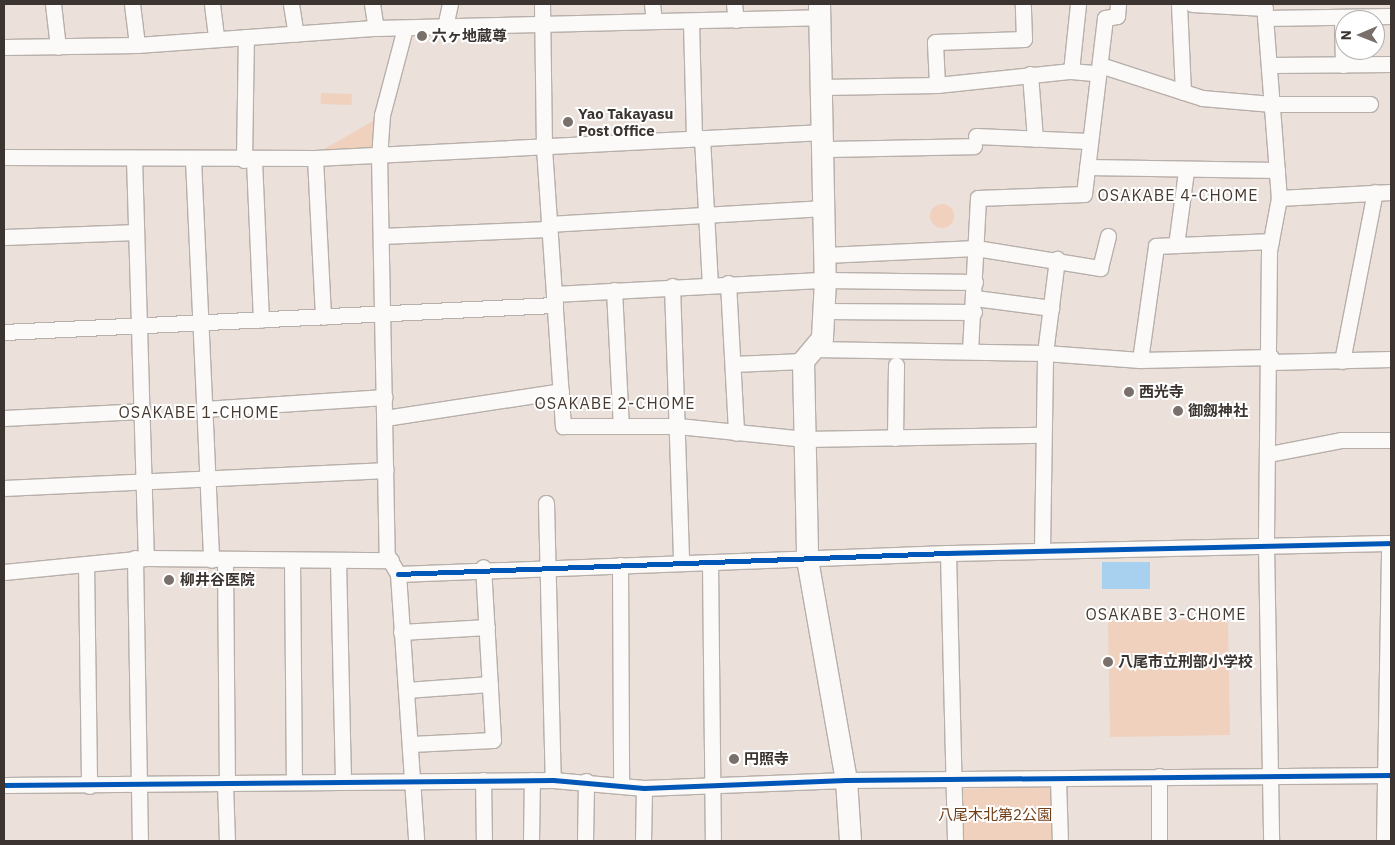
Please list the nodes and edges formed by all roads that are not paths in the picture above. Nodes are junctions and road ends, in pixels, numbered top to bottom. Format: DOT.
graph roads {
  1 [pos="52,4"];
  2 [pos="132,4"];
  3 [pos="212,4"];
  4 [pos="291,4"];
  5 [pos="372,4"];
  6 [pos="450,4"];
  7 [pos="542,4"];
  8 [pos="652,4"];
  9 [pos="734,4"];
  10 [pos="1023,4"];
  11 [pos="1078,4"];
  12 [pos="1118,4"];
  13 [pos="1179,4"];
  14 [pos="1192,4"];
  15 [pos="820,10"];
  16 [pos="1265,10"];
  17 [pos="1335,15"];
  18 [pos="736,20"];
  19 [pos="654,21"];
  20 [pos="692,22"];
  21 [pos="444,27"];
  22 [pos="542,27"];
  23 [pos="376,28"];
  24 [pos="406,28"];
  25 [pos="296,34"];
  26 [pos="246,37"];
  27 [pos="216,39"];
  28 [pos="137,45"];
  29 [pos="4,47"];
  30 [pos="58,47"];
  31 [pos="1343,60"];
  32 [pos="1391,64"];
  33 [pos="1269,65"];
  34 [pos="1343,65"];
  35 [pos="1098,69"];
  36 [pos="1071,71"];
  37 [pos="1030,74"];
  38 [pos="937,85"];
  39 [pos="822,87"];
  40 [pos="1183,92"];
  41 [pos="1272,104"];
  42 [pos="1370,104"];
  43 [pos="698,138"];
  44 [pos="1034,138"];
  45 [pos="823,140"];
  46 [pos="1089,141"];
  47 [pos="544,148"];
  48 [pos="379,154"];
  49 [pos="4,157"];
  50 [pos="134,158"];
  51 [pos="315,158"];
  52 [pos="193,159"];
  53 [pos="249,160"];
  54 [pos="1087,167"];
  55 [pos="1276,170"];
  56 [pos="1186,171"];
  57 [pos="1375,192"];
  58 [pos="1391,192"];
  59 [pos="1279,198"];
  60 [pos="825,208"];
  61 [pos="706,214"];
  62 [pos="548,227"];
  63 [pos="136,232"];
  64 [pos="381,236"];
  65 [pos="1108,236"];
  66 [pos="4,237"];
  67 [pos="1272,241"];
  68 [pos="1176,245"];
  69 [pos="976,248"];
  70 [pos="825,255"];
  71 [pos="1057,259"];
  72 [pos="825,280"];
  73 [pos="975,282"];
  74 [pos="728,283"];
  75 [pos="710,285"];
  76 [pos="672,286"];
  77 [pos="614,290"];
  78 [pos="554,299"];
  79 [pos="974,305"];
  80 [pos="1051,308"];
  81 [pos="823,311"];
  82 [pos="383,314"];
  83 [pos="322,317"];
  84 [pos="261,320"];
  85 [pos="200,324"];
  86 [pos="138,326"];
  87 [pos="4,332"];
  88 [pos="970,351"];
  89 [pos="1045,353"];
  90 [pos="808,355"];
  91 [pos="1271,359"];
  92 [pos="1391,359"];
  93 [pos="1140,360"];
  94 [pos="1342,361"];
  95 [pos="733,364"];
  96 [pos="896,365"];
  97 [pos="561,391"];
  98 [pos="385,397"];
  99 [pos="204,409"];
  100 [pos="140,411"];
  101 [pos="4,418"];
  102 [pos="385,418"];
  103 [pos="622,426"];
  104 [pos="678,426"];
  105 [pos="736,433"];
  106 [pos="1042,435"];
  107 [pos="896,438"];
  108 [pos="805,439"];
  109 [pos="1391,440"];
  110 [pos="1268,454"];
  111 [pos="386,470"];
  112 [pos="207,479"];
  113 [pos="142,482"];
  114 [pos="4,488"];
  115 [pos="546,503"];
  116 [pos="1390,543"];
  117 [pos="1266,545"];
  118 [pos="1042,550"];
  119 [pos="948,553"];
  120 [pos="140,558"];
  121 [pos="807,559"];
  122 [pos="218,560"];
  123 [pos="292,560"];
  124 [pos="338,560"];
  125 [pos="682,562"];
  126 [pos="710,562"];
  127 [pos="86,564"];
  128 [pos="620,564"];
  129 [pos="549,566"];
  130 [pos="395,567"];
  131 [pos="483,568"];
  132 [pos="4,572"];
  133 [pos="487,627"];
  134 [pos="401,632"];
  135 [pos="490,684"];
  136 [pos="406,690"];
  137 [pos="411,744"];
  138 [pos="1271,774"];
  139 [pos="1388,775"];
  140 [pos="1159,776"];
  141 [pos="954,779"];
  142 [pos="1058,779"];
  143 [pos="343,780"];
  144 [pos="483,780"];
  145 [pos="532,780"];
  146 [pos="554,780"];
  147 [pos="846,780"];
  148 [pos="414,781"];
  149 [pos="586,781"];
  150 [pos="294,782"];
  151 [pos="226,784"];
  152 [pos="621,784"];
  153 [pos="712,784"];
  154 [pos="4,785"];
  155 [pos="89,786"];
  156 [pos="137,787"];
  157 [pos="644,788"];
  158 [pos="140,841"];
  159 [pos="227,841"];
  160 [pos="416,841"];
  161 [pos="484,841"];
  162 [pos="531,841"];
  163 [pos="585,841"];
  164 [pos="643,841"];
  165 [pos="712,841"];
  166 [pos="850,841"];
  167 [pos="955,841"];
  168 [pos="1060,841"];
  169 [pos="1159,841"];
  170 [pos="1271,841"];
  171 [pos="1384,841"];
  1 -- 30 [label="street"];
  2 -- 28 [label="street"];
  3 -- 27 [label="street"];
  4 -- 25 [label="street"];
  5 -- 23 [label="street"];
  6 -- 21 [label="street"];
  7 -- 22 [label="street"];
  8 -- 19 [label="street"];
  9 -- 18 [label="street"];
  10 -- 38 [label="street"];
  11 -- 36 [label="street"];
  12 -- 35 [label="street"];
  13 -- 40 [label="street"];
  14 -- 16 [label="street"];
  15 -- 18 [label="street"];
  15 -- 39 [label="street"];
  16 -- 17 [label="street"];
  16 -- 33 [label="street"];
  18 -- 20 [label="street"];
  19 -- 20 [label="street"];
  19 -- 22 [label="street"];
  20 -- 43 [label="street"];
  21 -- 22 [label="street"];
  21 -- 24 [label="street"];
  22 -- 47 [label="street"];
  23 -- 24 [label="street"];
  23 -- 25 [label="street"];
  24 -- 48 [label="street"];
  25 -- 26 [label="street"];
  26 -- 27 [label="street"];
  26 -- 53 [label="street"];
  27 -- 28 [label="street"];
  28 -- 30 [label="street"];
  29 -- 30 [label="street"];
  31 -- 34 [label="street"];
  32 -- 34 [label="street"];
  33 -- 34 [label="street"];
  33 -- 41 [label="street"];
  35 -- 36 [label="street"];
  35 -- 40 [label="street"];
  35 -- 46 [label="street"];
  36 -- 37 [label="street"];
  37 -- 38 [label="street"];
  37 -- 44 [label="street"];
  38 -- 39 [label="street"];
  39 -- 45 [label="street"];
  40 -- 41 [label="street"];
  41 -- 42 [label="street"];
  41 -- 55 [label="street"];
  43 -- 45 [label="street"];
  43 -- 47 [label="street"];
  43 -- 61 [label="street"];
  44 -- 45 [label="street"];
  44 -- 46 [label="street"];
  45 -- 60 [label="street"];
  46 -- 54 [label="street"];
  47 -- 48 [label="street"];
  47 -- 62 [label="street"];
  48 -- 51 [label="street"];
  48 -- 64 [label="street"];
  49 -- 50 [label="street"];
  50 -- 52 [label="street"];
  50 -- 63 [label="street"];
  51 -- 53 [label="street"];
  51 -- 83 [label="street"];
  52 -- 53 [label="street"];
  52 -- 85 [label="street"];
  53 -- 84 [label="street"];
  54 -- 56 [label="street"];
  54 -- 69 [label="street"];
  55 -- 56 [label="street"];
  55 -- 59 [label="street"];
  56 -- 68 [label="street"];
  57 -- 58 [label="street"];
  57 -- 59 [label="street"];
  57 -- 94 [label="street"];
  59 -- 67 [label="street"];
  60 -- 61 [label="street"];
  60 -- 70 [label="street"];
  61 -- 62 [label="street"];
  61 -- 75 [label="street"];
  62 -- 64 [label="street"];
  62 -- 78 [label="street"];
  63 -- 66 [label="street"];
  63 -- 86 [label="street"];
  64 -- 82 [label="street"];
  65 -- 71 [label="street"];
  67 -- 68 [label="street"];
  67 -- 91 [label="street"];
  68 -- 93 [label="street"];
  69 -- 70 [label="street"];
  69 -- 71 [label="street"];
  69 -- 73 [label="street"];
  70 -- 72 [label="street"];
  71 -- 80 [label="street"];
  72 -- 73 [label="street"];
  72 -- 74 [label="street"];
  72 -- 81 [label="street"];
  73 -- 79 [label="street"];
  74 -- 75 [label="street"];
  74 -- 95 [label="street"];
  75 -- 76 [label="street"];
  76 -- 77 [label="street"];
  76 -- 104 [label="street"];
  77 -- 78 [label="street"];
  77 -- 103 [label="street"];
  78 -- 82 [label="street"];
  78 -- 97 [label="street"];
  79 -- 80 [label="street"];
  79 -- 81 [label="street"];
  79 -- 88 [label="street"];
  80 -- 89 [label="street"];
  81 -- 90 [label="street"];
  82 -- 83 [label="street"];
  82 -- 98 [label="street"];
  83 -- 84 [label="street"];
  84 -- 85 [label="street"];
  85 -- 86 [label="street"];
  85 -- 99 [label="street"];
  86 -- 87 [label="street"];
  86 -- 100 [label="street"];
  88 -- 89 [label="street"];
  88 -- 90 [label="street"];
  89 -- 93 [label="street"];
  89 -- 106 [label="street"];
  90 -- 95 [label="street"];
  90 -- 108 [label="street"];
  91 -- 93 [label="street"];
  91 -- 94 [label="street"];
  91 -- 110 [label="street"];
  92 -- 94 [label="street"];
  95 -- 105 [label="street"];
  96 -- 107 [label="street"];
  97 -- 102 [label="street"];
  97 -- 103 [label="street"];
  98 -- 99 [label="street"];
  98 -- 102 [label="street"];
  99 -- 112 [label="street"];
  100 -- 101 [label="street"];
  100 -- 113 [label="street"];
  102 -- 111 [label="street"];
  103 -- 104 [label="street"];
  104 -- 105 [label="street"];
  104 -- 125 [label="street"];
  105 -- 108 [label="street"];
  106 -- 107 [label="street"];
  106 -- 118 [label="street"];
  107 -- 108 [label="street"];
  108 -- 121 [label="street"];
  109 -- 110 [label="street"];
  110 -- 117 [label="street"];
  111 -- 112 [label="street"];
  111 -- 130 [label="street"];
  112 -- 113 [label="street"];
  112 -- 122 [label="street"];
  113 -- 114 [label="street"];
  113 -- 120 [label="street"];
  115 -- 129 [label="street"];
  116 -- 117 [label="street"];
  116 -- 139 [label="street"];
  117 -- 118 [label="street"];
  117 -- 138 [label="street"];
  118 -- 119 [label="street"];
  119 -- 121 [label="street"];
  119 -- 141 [label="street"];
  120 -- 122 [label="street"];
  120 -- 127 [label="street"];
  120 -- 156 [label="street"];
  121 -- 126 [label="street"];
  121 -- 147 [label="street"];
  122 -- 123 [label="street"];
  122 -- 151 [label="street"];
  123 -- 124 [label="street"];
  123 -- 150 [label="street"];
  124 -- 130 [label="street"];
  124 -- 143 [label="street"];
  125 -- 126 [label="street"];
  125 -- 128 [label="street"];
  126 -- 153 [label="street"];
  127 -- 132 [label="street"];
  127 -- 155 [label="street"];
  128 -- 129 [label="street"];
  128 -- 152 [label="street"];
  129 -- 131 [label="street"];
  129 -- 146 [label="street"];
  130 -- 131 [label="street"];
  130 -- 134 [label="street"];
  131 -- 133 [label="street"];
  133 -- 134 [label="street"];
  133 -- 135 [label="street"];
  134 -- 136 [label="street"];
  135 -- 136 [label="street"];
  135 -- 137 [label="street"];
  136 -- 137 [label="street"];
  137 -- 148 [label="street"];
  138 -- 139 [label="street"];
  138 -- 140 [label="street"];
  138 -- 170 [label="street"];
  139 -- 171 [label="street"];
  140 -- 142 [label="street"];
  140 -- 169 [label="street"];
  141 -- 142 [label="street"];
  141 -- 147 [label="street"];
  141 -- 167 [label="street"];
  142 -- 168 [label="street"];
  143 -- 148 [label="street"];
  143 -- 150 [label="street"];
  144 -- 145 [label="street"];
  144 -- 148 [label="street"];
  144 -- 161 [label="street"];
  145 -- 146 [label="street"];
  145 -- 162 [label="street"];
  146 -- 149 [label="street"];
  147 -- 153 [label="street"];
  147 -- 166 [label="street"];
  148 -- 160 [label="street"];
  149 -- 152 [label="street"];
  149 -- 163 [label="street"];
  150 -- 151 [label="street"];
  151 -- 156 [label="street"];
  151 -- 159 [label="street"];
  152 -- 157 [label="street"];
  153 -- 157 [label="street"];
  153 -- 165 [label="street"];
  154 -- 155 [label="street"];
  155 -- 156 [label="street"];
  156 -- 158 [label="street"];
  157 -- 164 [label="street"];
}
